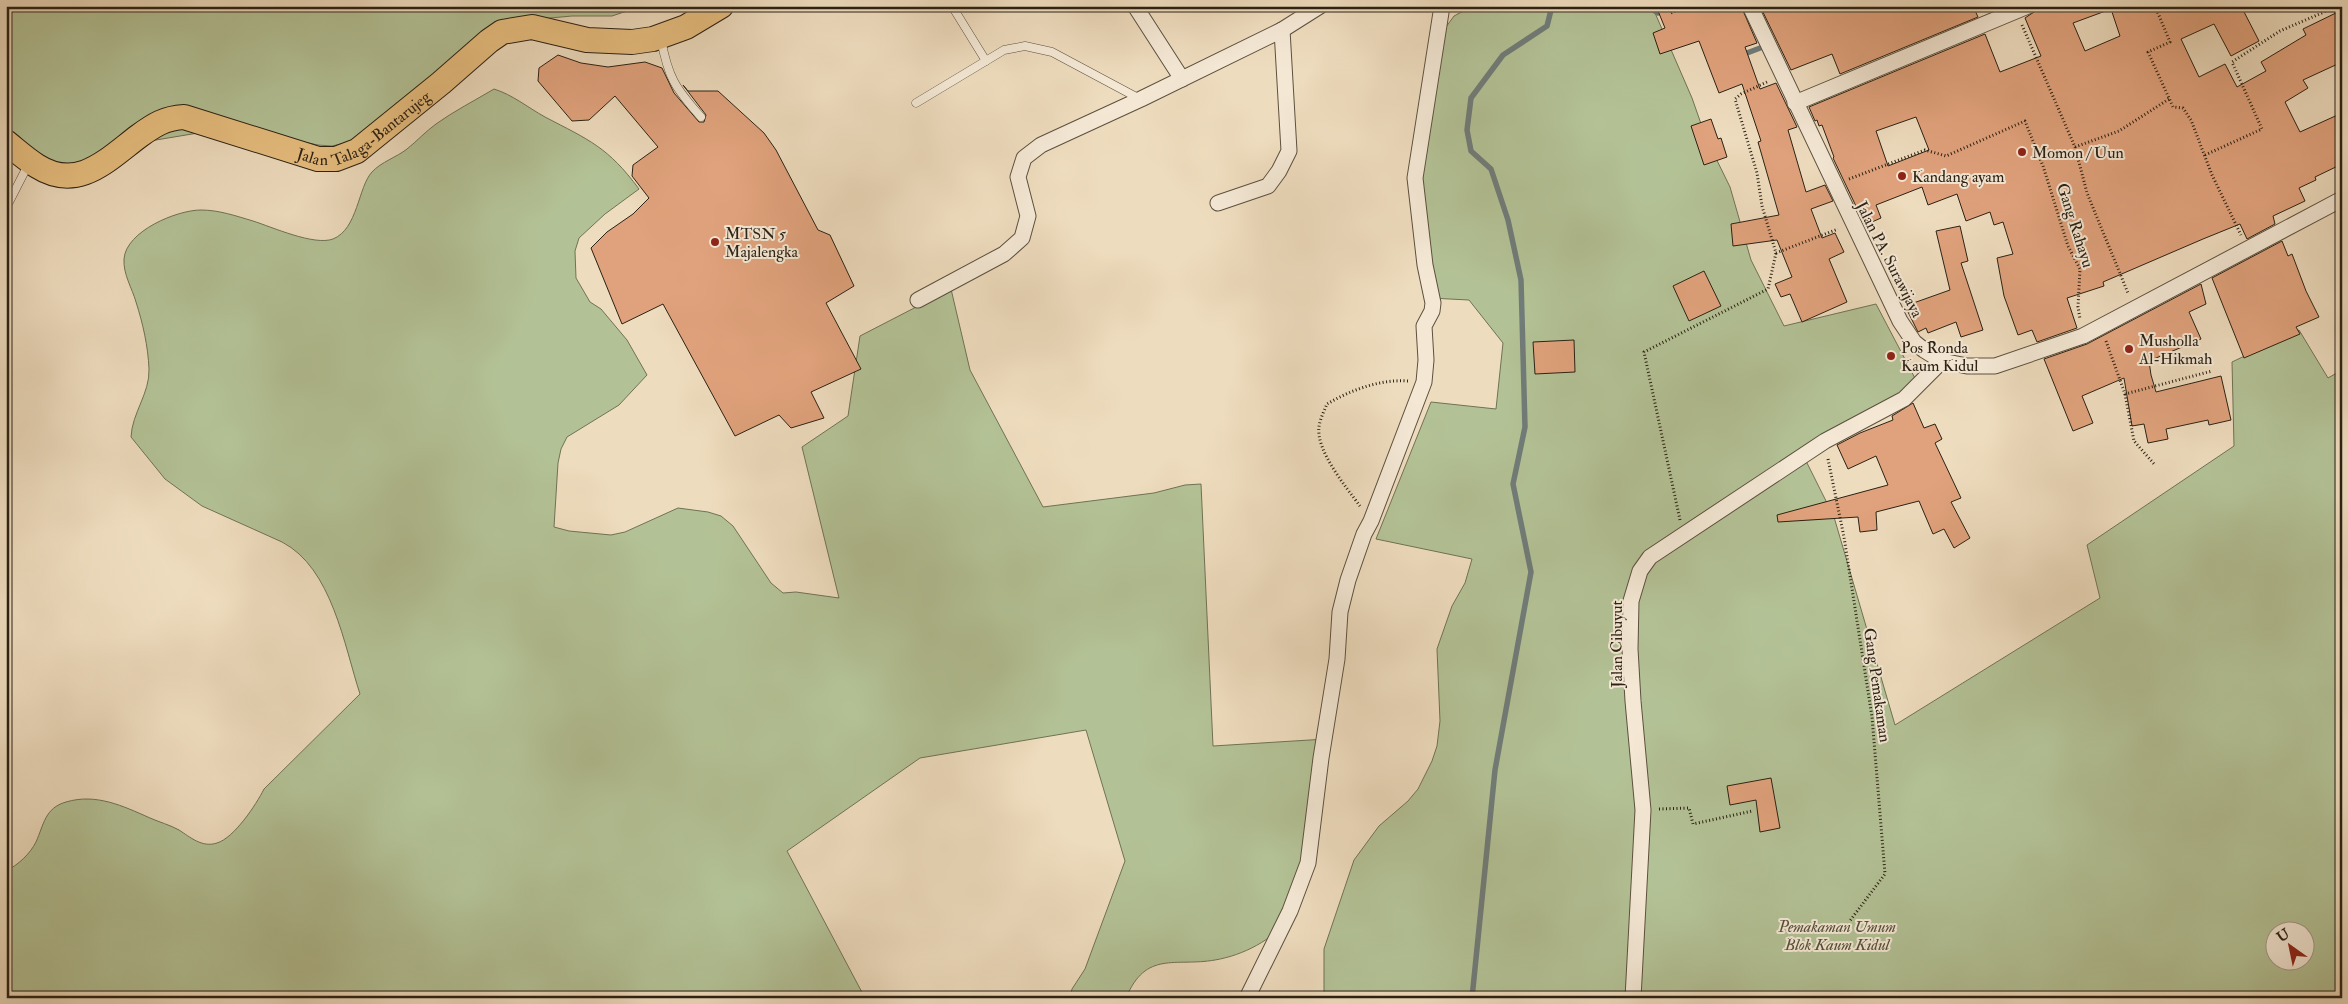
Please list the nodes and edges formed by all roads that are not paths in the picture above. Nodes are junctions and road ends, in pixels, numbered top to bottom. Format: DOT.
graph roads {
  1 [pos="721,6"];
  2 [pos="952,6"];
  3 [pos="1135,6"];
  4 [pos="1320,6"];
  5 [pos="1442,6"];
  6 [pos="1750,6"];
  7 [pos="2022,9"];
  8 [pos="1282,30"];
  9 [pos="660,37"];
  10 [pos="986,61"];
  11 [pos="1182,79"];
  12 [pos="1141,100"];
  13 [pos="916,103"];
  14 [pos="1795,103"];
  15 [pos="701,117"];
  16 [pos="6,142"];
  17 [pos="30,161"];
  18 [pos="2342,199"];
  19 [pos="1218,203"];
  20 [pos="6,208"];
  21 [pos="918,300"];
  22 [pos="1942,361"];
  23 [pos="1247,998"];
  24 [pos="1633,998"];
  1 -- 9 [label="main road, Jalan Talaga-Bantarujeg"];
  2 -- 10 [label="lane"];
  3 -- 11 [label="street"];
  4 -- 8 [label="street"];
  5 -- 23 [label="street"];
  6 -- 14 [label="street, Jalan PA. Surawijaya"];
  7 -- 14 [label="street"];
  8 -- 11 [label="street"];
  8 -- 19 [label="street"];
  9 -- 15 [label="lane"];
  9 -- 17 [label="main road, Jalan Talaga-Bantarujeg"];
  10 -- 12 [label="lane"];
  10 -- 13 [label="lane"];
  11 -- 12 [label="street"];
  12 -- 21 [label="street"];
  14 -- 22 [label="street, Jalan PA. Surawijaya"];
  16 -- 17 [label="main road, Jalan Talaga-Bantarujeg"];
  17 -- 20 [label="lane"];
  18 -- 22 [label="street, Jalan PA. Surawijaya"];
  22 -- 24 [label="street, Jalan Cibuyut"];
}
